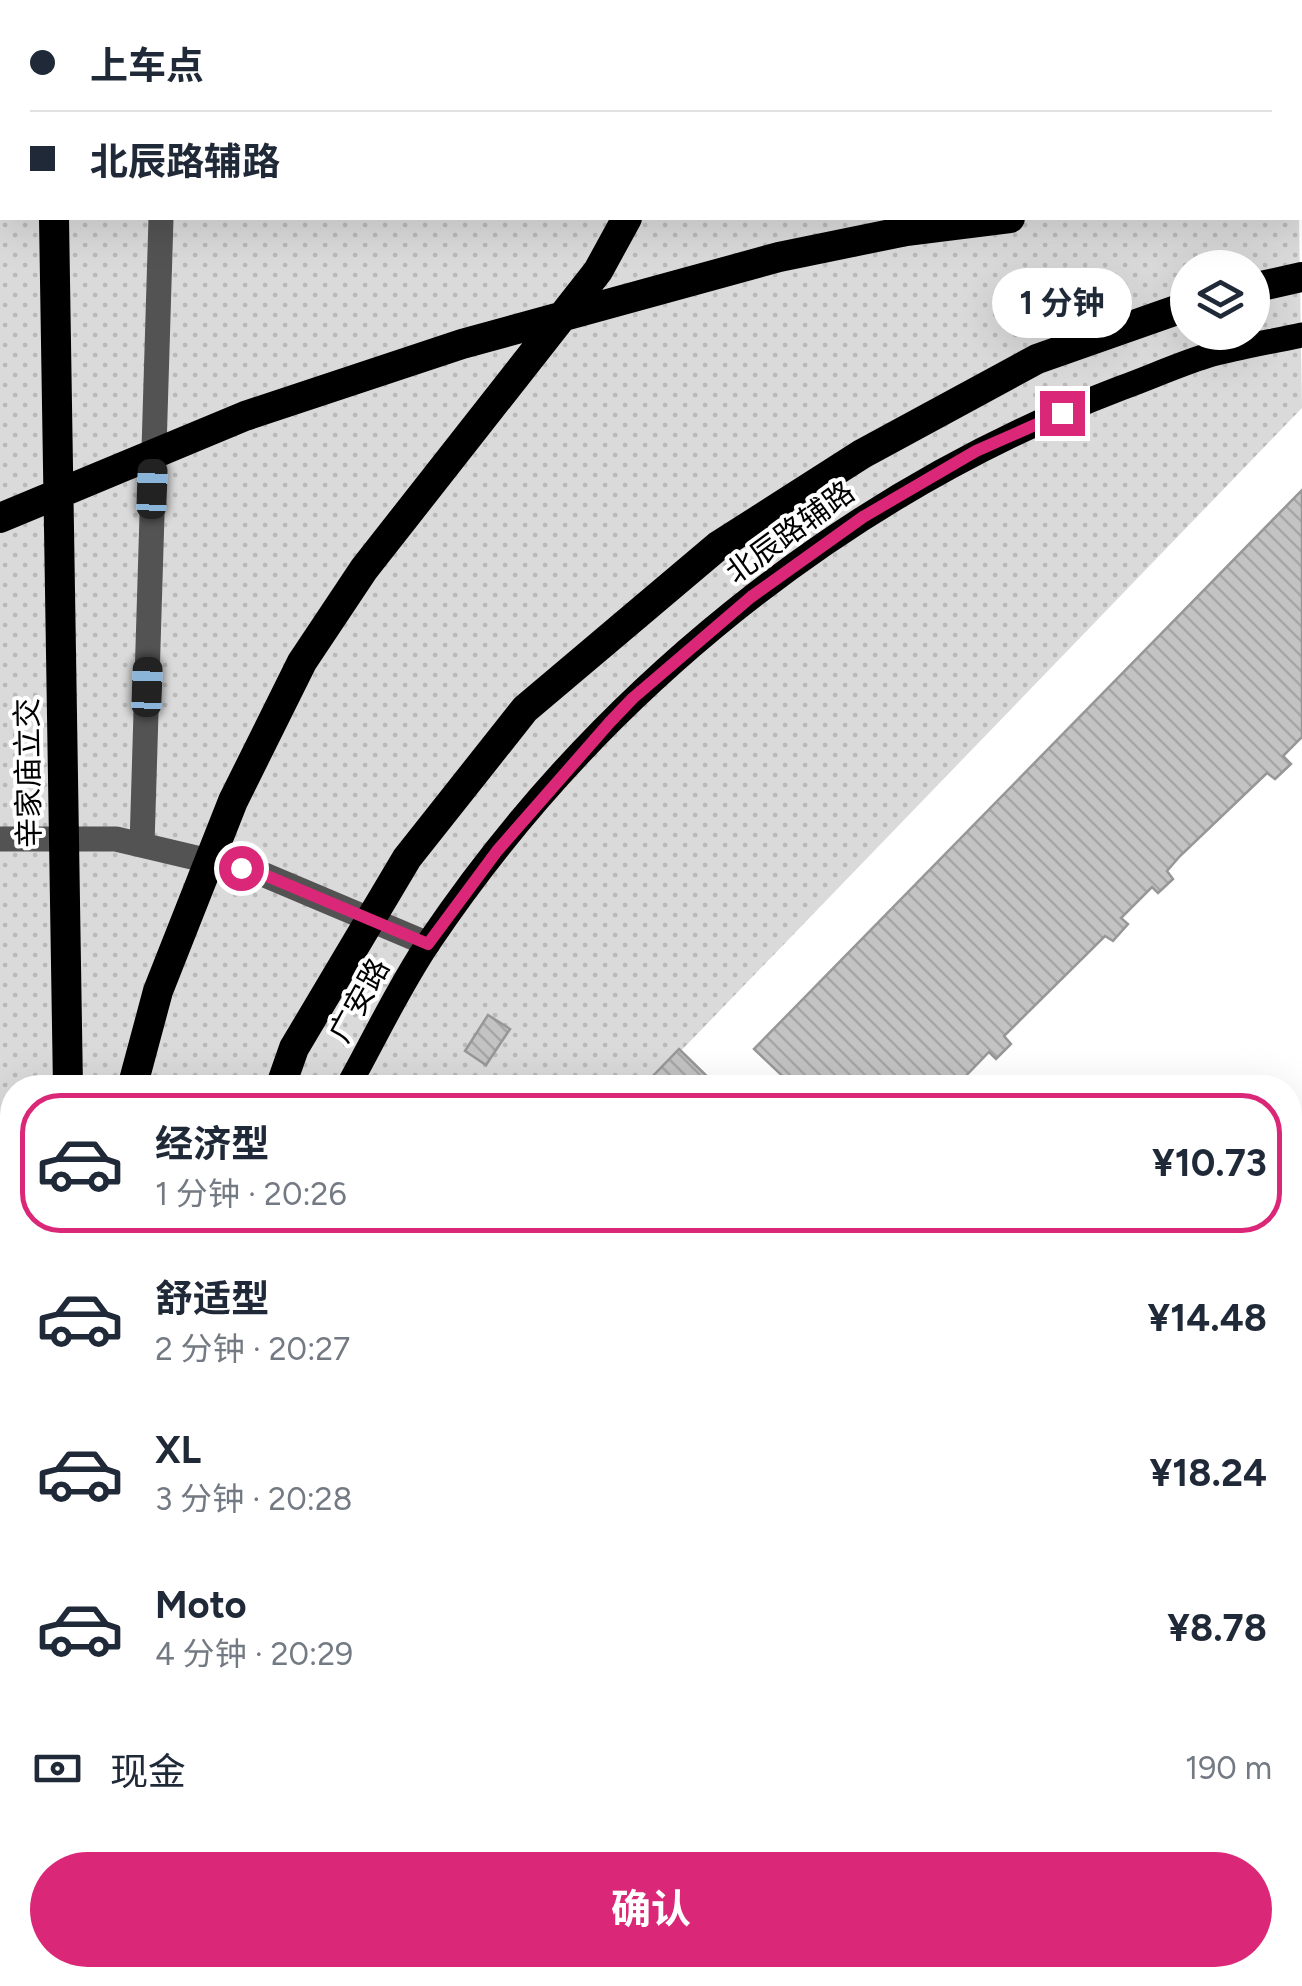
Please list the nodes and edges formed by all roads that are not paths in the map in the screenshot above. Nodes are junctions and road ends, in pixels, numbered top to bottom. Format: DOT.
graph roads {
  1 [pos="54,220"];
  2 [pos="160,220"];
  3 [pos="627,220"];
  4 [pos="994,220"];
  5 [pos="1302,277"];
  6 [pos="1270,284"];
  7 [pos="1170,312"];
  8 [pos="1302,335"];
  9 [pos="0,518"];
  10 [pos="0,839"];
  11 [pos="142,845"];
  12 [pos="428,944"];
  13 [pos="68,1075"];
  14 [pos="135,1075"];
  15 [pos="285,1075"];
  16 [pos="354,1075"];
  1 -- 13 [label="highway, 辛家庙立交"];
  2 -- 11 [label="street"];
  3 -- 14 [label="highway"];
  4 -- 9 [label="highway"];
  5 -- 6 [label="highway"];
  7 -- 15 [label="highway"];
  8 -- 12 [label="main road, 北辰路辅路"];
  10 -- 11 [label="street"];
  11 -- 12 [label="street"];
  12 -- 16 [label="main road, 广安路"];
}
